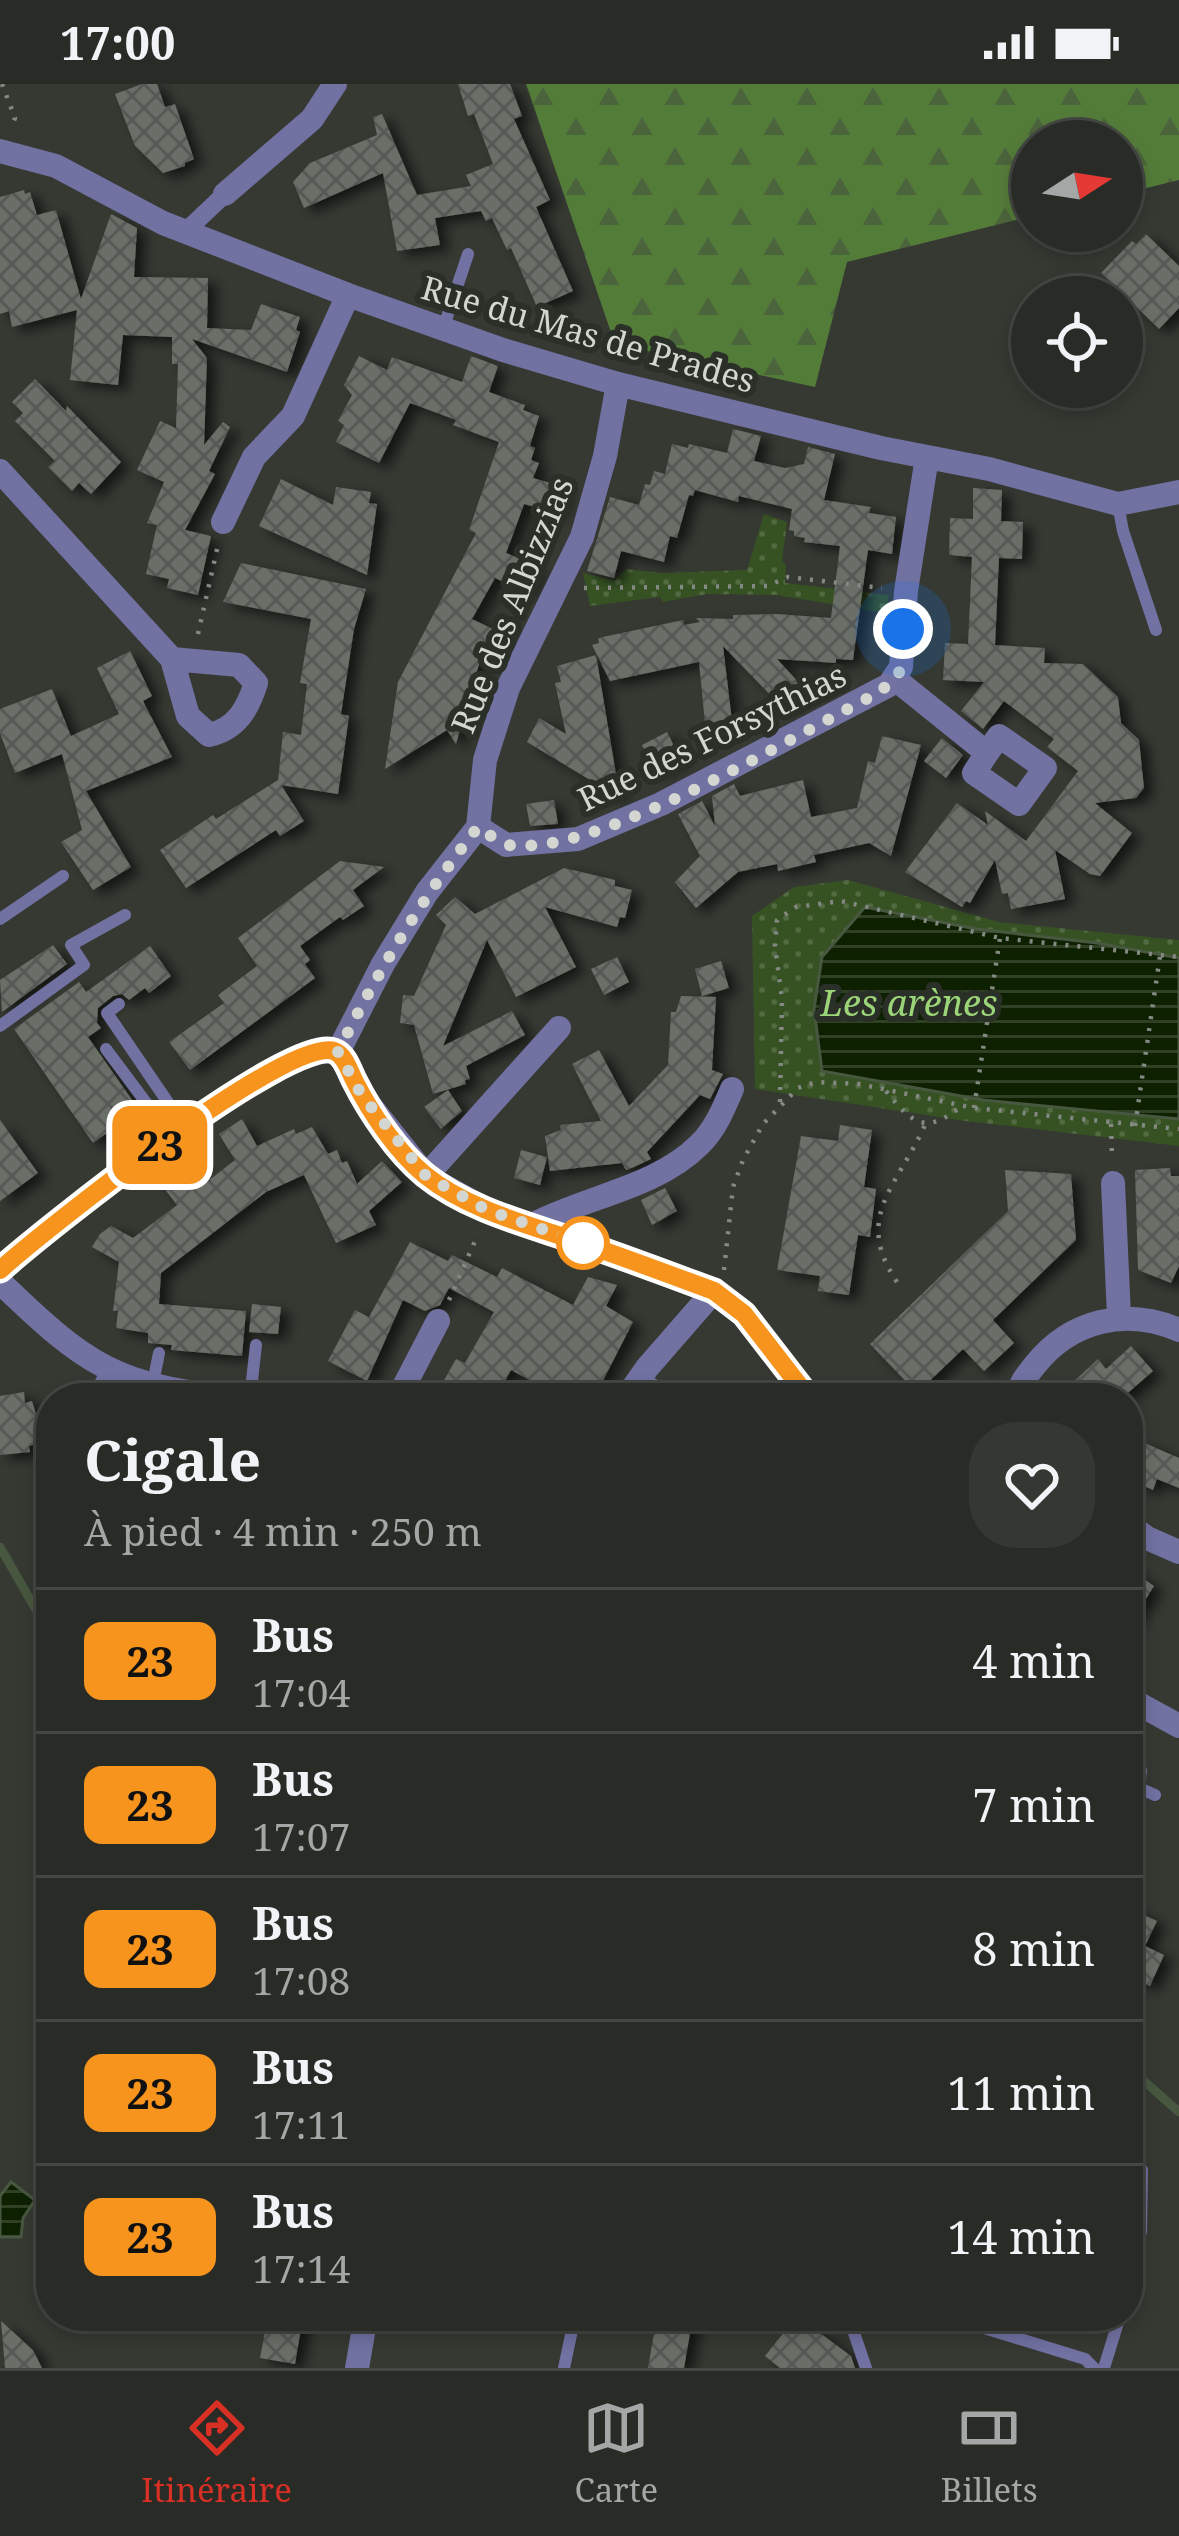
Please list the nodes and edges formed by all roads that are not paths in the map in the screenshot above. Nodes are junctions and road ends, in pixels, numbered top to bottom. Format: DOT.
graph roads {
  1 [pos="335,84"];
  2 [pos="5,140"];
  3 [pos="226,194"];
  4 [pos="185,232"];
  5 [pos="468,254"];
  6 [pos="348,295"];
  7 [pos="443,330"];
  8 [pos="618,384"];
  9 [pos="927,457"];
  10 [pos="0,471"];
  11 [pos="1179,492"];
  12 [pos="1118,504"];
  13 [pos="223,522"];
  14 [pos="1156,630"];
  15 [pos="184,659"];
  16 [pos="895,679"];
  17 [pos="987,753"];
  18 [pos="478,827"];
  19 [pos="63,876"];
  20 [pos="124,915"];
  21 [pos="0,919"];
  22 [pos="119,1004"];
  23 [pos="0,1026"];
  24 [pos="559,1028"];
  25 [pos="106,1048"];
  26 [pos="338,1052"];
  27 [pos="732,1089"];
  28 [pos="178,1132"];
  29 [pos="426,1176"];
  30 [pos="1113,1183"];
  31 [pos="532,1226"];
  32 [pos="0,1270"];
  33 [pos="0,1282"];
  34 [pos="714,1291"];
  35 [pos="1119,1317"];
  36 [pos="438,1321"];
  37 [pos="1179,1330"];
  38 [pos="256,1345"];
  39 [pos="159,1353"];
  40 [pos="107,1369"];
  41 [pos="100,1383"];
  42 [pos="138,1383"];
  43 [pos="161,1383"];
  44 [pos="252,1383"];
  45 [pos="406,1383"];
  46 [pos="636,1383"];
  47 [pos="797,1383"];
  48 [pos="1020,1383"];
  49 [pos="1143,1535"];
  50 [pos="1179,1552"];
  51 [pos="1143,1706"];
  52 [pos="1179,1726"];
  53 [pos="1143,1790"];
  54 [pos="1155,1795"];
  55 [pos="363,2331"];
  56 [pos="572,2331"];
  57 [pos="854,2331"];
  58 [pos="994,2331"];
  59 [pos="1115,2331"];
  60 [pos="357,2368"];
  61 [pos="564,2368"];
  62 [pos="866,2368"];
  63 [pos="1094,2368"];
  64 [pos="1104,2368"];
  1 -- 3 [label="street"];
  2 -- 4 [label="street, Rue du Mas de Prades"];
  3 -- 4 [label="street"];
  4 -- 6 [label="street, Rue du Mas de Prades"];
  5 -- 7 [label="lane"];
  6 -- 7 [label="street, Rue du Mas de Prades"];
  6 -- 13 [label="street"];
  7 -- 8 [label="street, Rue du Mas de Prades"];
  8 -- 9 [label="street, Rue du Mas de Prades"];
  8 -- 18 [label="street, Rue des Albizzias"];
  9 -- 12 [label="street, Rue du Mas de Prades"];
  9 -- 16 [label="street, Rue des Forsythias"];
  10 -- 15 [label="street"];
  11 -- 12 [label="street, Rue du Mas de Prades"];
  12 -- 14 [label="lane"];
  16 -- 17 [label="street"];
  16 -- 18 [label="street, Rue des Forsythias"];
  18 -- 26 [label="street"];
  19 -- 21 [label="lane"];
  20 -- 23 [label="lane"];
  22 -- 28 [label="lane"];
  24 -- 29 [label="street"];
  25 -- 28 [label="lane"];
  26 -- 28 [label="street"];
  26 -- 29 [label="street"];
  27 -- 31 [label="street"];
  28 -- 32 [label="street"];
  29 -- 31 [label="street"];
  30 -- 35 [label="street"];
  31 -- 34 [label="street"];
  33 -- 40 [label="street"];
  34 -- 46 [label="street"];
  34 -- 47 [label="street"];
  35 -- 37 [label="street"];
  35 -- 48 [label="street"];
  36 -- 45 [label="street"];
  38 -- 44 [label="lane"];
  39 -- 43 [label="lane"];
  40 -- 41 [label="lane"];
  40 -- 42 [label="street"];
  49 -- 50 [label="street"];
  51 -- 52 [label="street"];
  53 -- 54 [label="lane"];
  55 -- 60 [label="street"];
  56 -- 61 [label="lane"];
  57 -- 62 [label="lane"];
  58 -- 63 [label="lane"];
  59 -- 64 [label="lane"];
}
